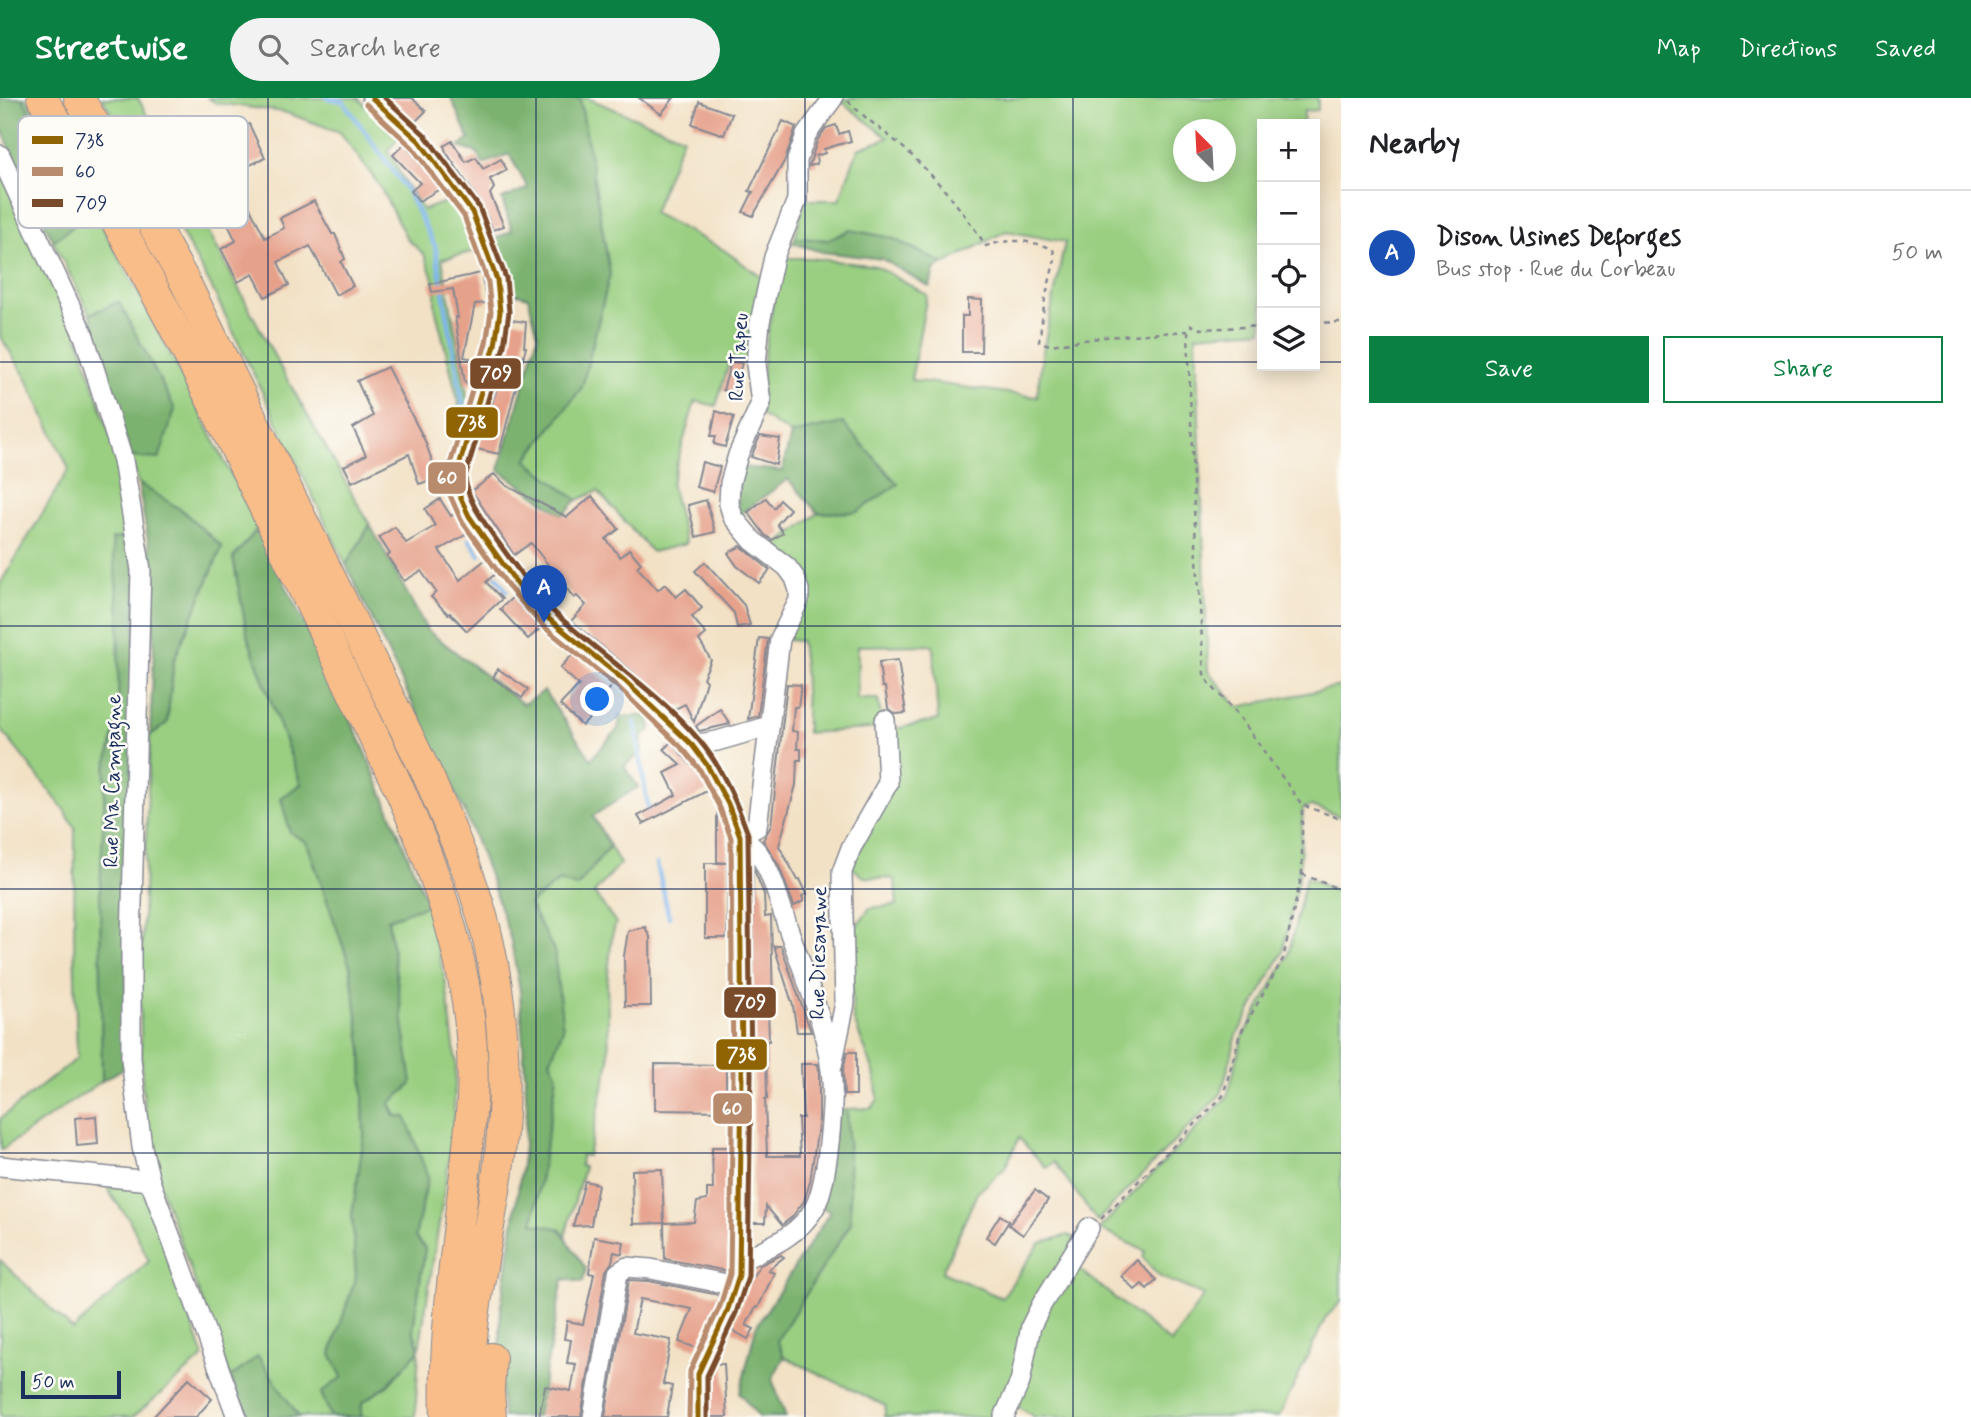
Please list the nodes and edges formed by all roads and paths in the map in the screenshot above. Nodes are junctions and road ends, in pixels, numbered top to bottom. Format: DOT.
graph roads {
  1 [pos="42,98"];
  2 [pos="79,98"];
  3 [pos="372,98"];
  4 [pos="833,98"];
  5 [pos="846,98"];
  6 [pos="53,116"];
  7 [pos="90,116"];
  8 [pos="0,155"];
  9 [pos="18,194"];
  10 [pos="34,228"];
  11 [pos="120,228"];
  12 [pos="155,228"];
  13 [pos="1341,322"];
  14 [pos="1320,323"];
  15 [pos="1257,326"];
  16 [pos="1188,331"];
  17 [pos="885,720"];
  18 [pos="769,726"];
  19 [pos="692,745"];
  20 [pos="1302,805"];
  21 [pos="1341,819"];
  22 [pos="740,836"];
  23 [pos="1301,873"];
  24 [pos="1341,890"];
  25 [pos="831,1070"];
  26 [pos="502,1087"];
  27 [pos="0,1166"];
  28 [pos="150,1181"];
  29 [pos="1089,1228"];
  30 [pos="739,1261"];
  31 [pos="737,1286"];
  32 [pos="450,1302"];
  33 [pos="237,1417"];
  34 [pos="427,1417"];
  35 [pos="446,1417"];
  36 [pos="468,1417"];
  37 [pos="491,1417"];
  38 [pos="593,1417"];
  39 [pos="698,1417"];
  40 [pos="1003,1417"];
  1 -- 6 [label="highway"];
  2 -- 7 [label="highway"];
  3 -- 19 [label="street"];
  4 -- 18 [label="street, Rue Tapeu"];
  5 -- 16 [label="path"];
  8 -- 9 [label="street, Rue Ma Campagne"];
  10 -- 28 [label="street, Rue Ma Campagne"];
  11 -- 32 [label="highway"];
  12 -- 26 [label="highway"];
  13 -- 14 [label="path"];
  15 -- 16 [label="path"];
  16 -- 20 [label="path"];
  17 -- 25 [label="street, Rue Diesayawe"];
  18 -- 19 [label="street"];
  18 -- 22 [label="street, Rue Tapeu"];
  19 -- 22 [label="street"];
  20 -- 21 [label="path"];
  20 -- 23 [label="path"];
  22 -- 25 [label="street, Rue Diesayawe"];
  22 -- 30 [label="street"];
  23 -- 24 [label="path"];
  23 -- 29 [label="path"];
  25 -- 30 [label="street, Rue Diesayawe"];
  26 -- 36 [label="highway"];
  26 -- 37 [label="highway"];
  27 -- 28 [label="street"];
  28 -- 33 [label="street, Rue Ma Campagne"];
  29 -- 40 [label="street"];
  30 -- 31 [label="street"];
  31 -- 38 [label="street"];
  31 -- 39 [label="street"];
  32 -- 34 [label="highway"];
  32 -- 35 [label="highway"];
}
